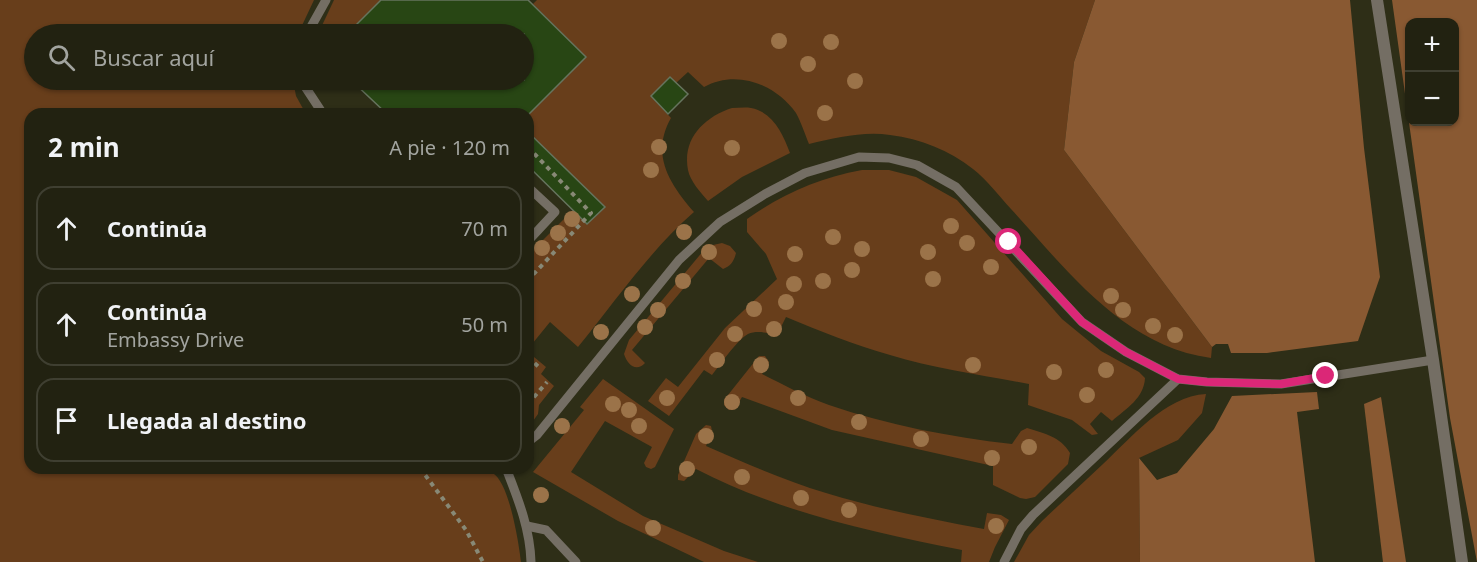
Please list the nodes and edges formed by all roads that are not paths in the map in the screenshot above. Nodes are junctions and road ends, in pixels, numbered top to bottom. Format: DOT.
graph roads {
  1 [pos="326,0"];
  2 [pos="1377,0"];
  3 [pos="313,24"];
  4 [pos="307,90"];
  5 [pos="319,108"];
  6 [pos="534,193"];
  7 [pos="534,235"];
  8 [pos="1433,360"];
  9 [pos="1178,379"];
  10 [pos="534,437"];
  11 [pos="508,474"];
  12 [pos="526,526"];
  13 [pos="531,562"];
  14 [pos="576,562"];
  15 [pos="1004,562"];
  16 [pos="1462,562"];
  1 -- 3 [label="lane"];
  2 -- 8 [label="street"];
  4 -- 5 [label="lane"];
  6 -- 7 [label="lane"];
  8 -- 9 [label="lane"];
  8 -- 16 [label="street"];
  9 -- 10 [label="lane"];
  9 -- 15 [label="lane"];
  11 -- 12 [label="lane"];
  12 -- 13 [label="lane"];
  12 -- 14 [label="lane"];
}
